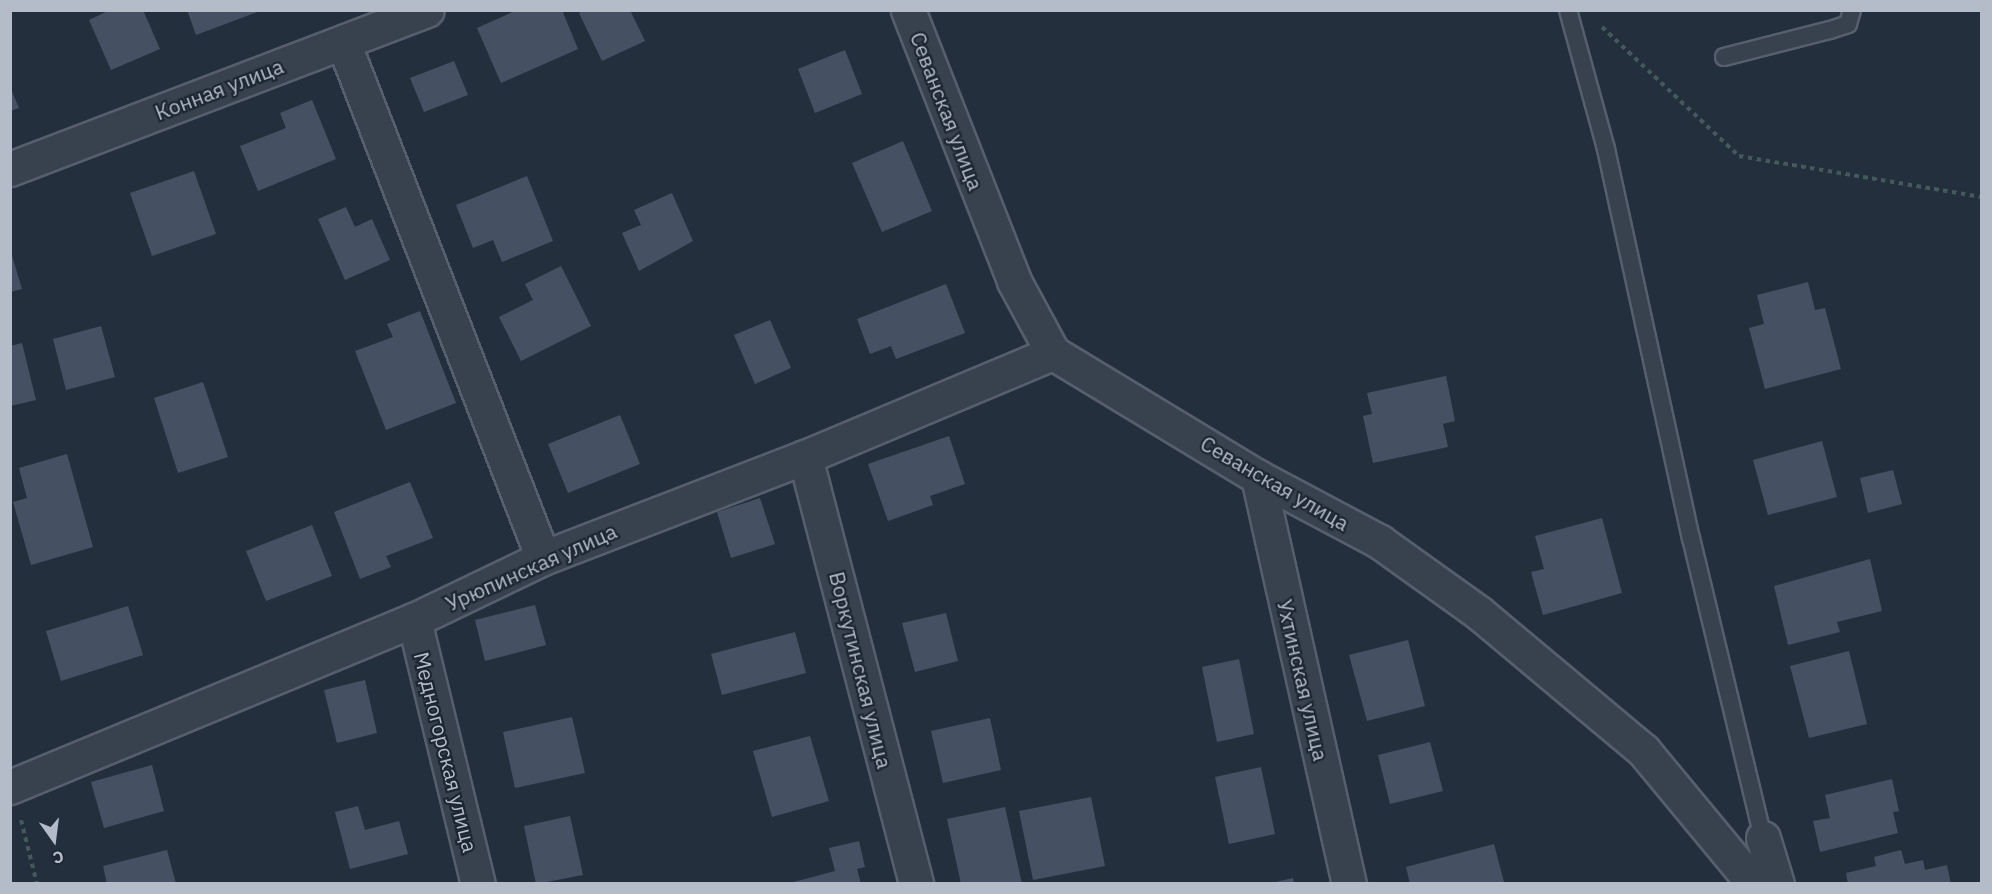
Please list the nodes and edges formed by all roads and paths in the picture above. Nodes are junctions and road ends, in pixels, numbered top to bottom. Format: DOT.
graph roads {
  1 [pos="428,10"];
  2 [pos="908,10"];
  3 [pos="1568,10"];
  4 [pos="1852,10"];
  5 [pos="1593,18"];
  6 [pos="343,42"];
  7 [pos="1724,57"];
  8 [pos="10,169"];
  9 [pos="1982,196"];
  10 [pos="1053,353"];
  11 [pos="805,457"];
  12 [pos="1258,477"];
  13 [pos="543,558"];
  14 [pos="414,620"];
  15 [pos="12,787"];
  16 [pos="1763,838"];
  17 [pos="37,884"];
  18 [pos="478,884"];
  19 [pos="916,884"];
  20 [pos="1349,884"];
  21 [pos="1754,884"];
  22 [pos="1777,884"];
  1 -- 6 [label="street, Конная улица"];
  2 -- 10 [label="street, Севанская улица"];
  3 -- 16 [label="lane"];
  4 -- 7 [label="lane"];
  5 -- 9 [label="path"];
  6 -- 8 [label="street, Конная улица"];
  6 -- 13 [label="street"];
  10 -- 11 [label="street, Урюпинская улица"];
  10 -- 12 [label="street, Севанская улица"];
  11 -- 13 [label="street, Урюпинская улица"];
  11 -- 19 [label="street, Воркутинская улица"];
  12 -- 20 [label="street, Ухтинская улица"];
  12 -- 21 [label="street, Севанская улица"];
  13 -- 14 [label="street, Урюпинская улица"];
  14 -- 15 [label="street, Урюпинская улица"];
  14 -- 18 [label="street, Медногорская улица"];
  15 -- 17 [label="path"];
  16 -- 22 [label="street"];
}
